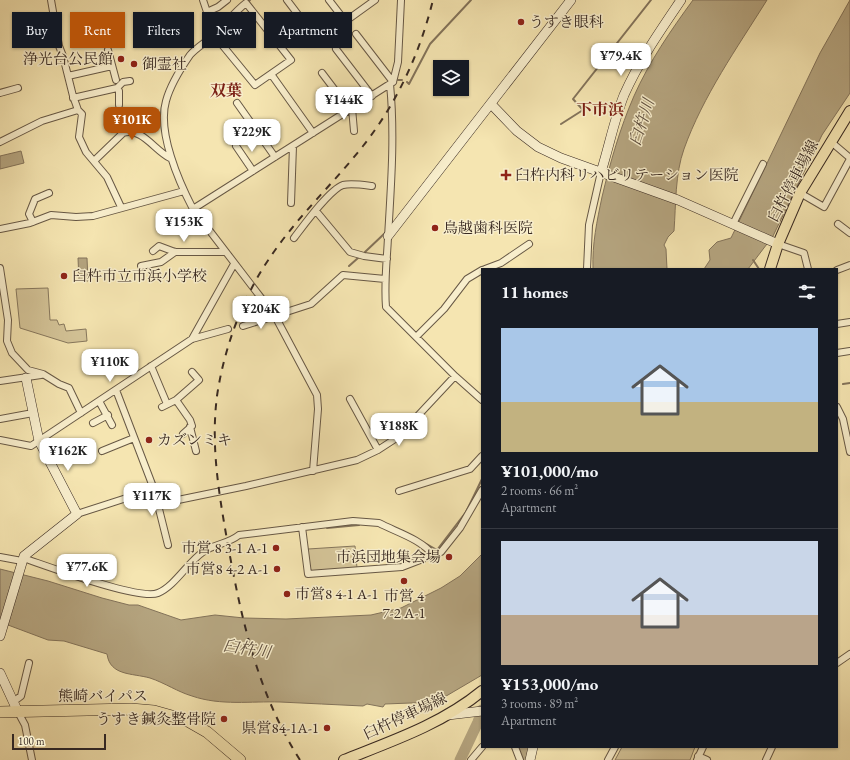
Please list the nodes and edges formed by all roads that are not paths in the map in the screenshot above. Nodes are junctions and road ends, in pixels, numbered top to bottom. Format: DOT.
graph roads {
  1 [pos="51,0"];
  2 [pos="203,0"];
  3 [pos="228,0"];
  4 [pos="287,0"];
  5 [pos="329,0"];
  6 [pos="374,0"];
  7 [pos="401,0"];
  8 [pos="681,0"];
  9 [pos="570,1"];
  10 [pos="234,12"];
  11 [pos="253,12"];
  12 [pos="296,12"];
  13 [pos="338,12"];
  14 [pos="256,16"];
  15 [pos="352,17"];
  16 [pos="356,34"];
  17 [pos="202,45"];
  18 [pos="225,48"];
  19 [pos="336,49"];
  20 [pos="108,50"];
  21 [pos="112,66"];
  22 [pos="271,74"];
  23 [pos="322,74"];
  24 [pos="68,76"];
  25 [pos="116,80"];
  26 [pos="130,81"];
  27 [pos="392,83"];
  28 [pos="18,88"];
  29 [pos="117,88"];
  30 [pos="0,93"];
  31 [pos="372,96"];
  32 [pos="73,98"];
  33 [pos="237,103"];
  34 [pos="119,104"];
  35 [pos="490,104"];
  36 [pos="351,109"];
  37 [pos="78,110"];
  38 [pos="849,113"];
  39 [pos="354,131"];
  40 [pos="313,133"];
  41 [pos="830,141"];
  42 [pos="0,142"];
  43 [pos="236,146"];
  44 [pos="293,146"];
  45 [pos="275,157"];
  46 [pos="170,158"];
  47 [pos="850,159"];
  48 [pos="94,161"];
  49 [pos="763,164"];
  50 [pos="253,171"];
  51 [pos="604,174"];
  52 [pos="372,186"];
  53 [pos="184,191"];
  54 [pos="49,192"];
  55 [pos="800,193"];
  56 [pos="291,203"];
  57 [pos="121,207"];
  58 [pos="193,209"];
  59 [pos="316,210"];
  60 [pos="33,222"];
  61 [pos="734,224"];
  62 [pos="838,224"];
  63 [pos="0,229"];
  64 [pos="850,233"];
  65 [pos="388,236"];
  66 [pos="294,238"];
  67 [pos="774,242"];
  68 [pos="529,244"];
  69 [pos="153,251"];
  70 [pos="175,252"];
  71 [pos="225,252"];
  72 [pos="387,259"];
  73 [pos="234,264"];
  74 [pos="850,265"];
  75 [pos="141,266"];
  76 [pos="0,268"];
  77 [pos="487,268"];
  78 [pos="588,268"];
  79 [pos="770,268"];
  80 [pos="808,268"];
  81 [pos="838,270"];
  82 [pos="481,271"];
  83 [pos="385,278"];
  84 [pos="274,316"];
  85 [pos="850,322"];
  86 [pos="838,324"];
  87 [pos="243,326"];
  88 [pos="228,329"];
  89 [pos="417,336"];
  90 [pos="192,339"];
  91 [pos="850,351"];
  92 [pos="838,353"];
  93 [pos="152,366"];
  94 [pos="192,372"];
  95 [pos="42,374"];
  96 [pos="455,376"];
  97 [pos="26,378"];
  98 [pos="0,381"];
  99 [pos="116,390"];
  100 [pos="350,399"];
  101 [pos="481,399"];
  102 [pos="176,400"];
  103 [pos="99,401"];
  104 [pos="838,409"];
  105 [pos="33,413"];
  106 [pos="81,413"];
  107 [pos="108,415"];
  108 [pos="0,419"];
  109 [pos="93,423"];
  110 [pos="112,425"];
  111 [pos="190,427"];
  112 [pos="183,434"];
  113 [pos="134,438"];
  114 [pos="0,440"];
  115 [pos="39,441"];
  116 [pos="378,450"];
  117 [pos="102,451"];
  118 [pos="196,451"];
  119 [pos="850,452"];
  120 [pos="480,465"];
  121 [pos="313,471"];
  122 [pos="399,491"];
  123 [pos="155,492"];
  124 [pos="481,492"];
  125 [pos="163,497"];
  126 [pos="77,514"];
  127 [pos="302,527"];
  128 [pos="168,545"];
  129 [pos="433,555"];
  130 [pos="0,558"];
  131 [pos="22,561"];
  132 [pos="0,636"];
  133 [pos="850,654"];
  134 [pos="838,662"];
  135 [pos="29,663"];
  136 [pos="0,673"];
  137 [pos="479,693"];
  138 [pos="16,707"];
  139 [pos="479,711"];
  140 [pos="0,712"];
  141 [pos="447,715"];
  142 [pos="481,748"];
  143 [pos="515,748"];
  144 [pos="614,748"];
  145 [pos="702,748"];
  146 [pos="772,748"];
  147 [pos="697,758"];
  148 [pos="32,760"];
  149 [pos="240,760"];
  150 [pos="344,760"];
  151 [pos="471,760"];
  152 [pos="520,760"];
  153 [pos="608,760"];
  154 [pos="707,760"];
  155 [pos="766,760"];
  1 -- 24 [label="street"];
  2 -- 3 [label="street"];
  4 -- 12 [label="street"];
  5 -- 13 [label="street"];
  6 -- 15 [label="street"];
  7 -- 27 [label="street"];
  8 -- 51 [label="street"];
  9 -- 35 [label="street"];
  10 -- 11 [label="street"];
  14 -- 22 [label="street"];
  16 -- 27 [label="street"];
  17 -- 46 [label="street"];
  18 -- 22 [label="street"];
  19 -- 31 [label="street"];
  20 -- 21 [label="street"];
  21 -- 24 [label="street"];
  21 -- 25 [label="street"];
  22 -- 40 [label="street"];
  23 -- 36 [label="street"];
  24 -- 32 [label="street"];
  26 -- 29 [label="street"];
  27 -- 31 [label="street"];
  27 -- 65 [label="street"];
  28 -- 30 [label="street"];
  29 -- 32 [label="street"];
  29 -- 34 [label="street"];
  31 -- 36 [label="street"];
  32 -- 37 [label="street"];
  33 -- 45 [label="street"];
  35 -- 51 [label="street"];
  35 -- 65 [label="street"];
  36 -- 39 [label="street"];
  36 -- 40 [label="street"];
  37 -- 42 [label="street"];
  37 -- 48 [label="street"];
  38 -- 41 [label="main road, 臼杵停車場線"];
  40 -- 44 [label="street"];
  41 -- 47 [label="street"];
  41 -- 55 [label="main road, 臼杵停車場線"];
  43 -- 50 [label="street"];
  44 -- 45 [label="street"];
  44 -- 56 [label="street"];
  45 -- 50 [label="street"];
  46 -- 48 [label="street"];
  46 -- 53 [label="street"];
  47 -- 55 [label="street"];
  48 -- 57 [label="street"];
  49 -- 61 [label="street"];
  50 -- 58 [label="street"];
  51 -- 61 [label="street"];
  51 -- 78 [label="street"];
  52 -- 59 [label="street"];
  53 -- 57 [label="street"];
  53 -- 58 [label="street"];
  54 -- 60 [label="street"];
  55 -- 67 [label="main road, 臼杵停車場線"];
  57 -- 60 [label="street"];
  58 -- 71 [label="street"];
  59 -- 66 [label="street"];
  59 -- 72 [label="street"];
  60 -- 63 [label="street"];
  61 -- 67 [label="street"];
  62 -- 64 [label="street"];
  65 -- 72 [label="street"];
  67 -- 79 [label="main road, 臼杵停車場線"];
  67 -- 80 [label="street"];
  68 -- 77 [label="street"];
  69 -- 70 [label="street"];
  70 -- 71 [label="street"];
  70 -- 75 [label="street"];
  71 -- 73 [label="street"];
  72 -- 83 [label="street"];
  73 -- 84 [label="street"];
  73 -- 90 [label="street"];
  74 -- 81 [label="street"];
  76 -- 95 [label="street"];
  82 -- 89 [label="street"];
  83 -- 84 [label="street"];
  83 -- 89 [label="street"];
  84 -- 87 [label="street"];
  84 -- 121 [label="street"];
  85 -- 86 [label="street"];
  88 -- 90 [label="street"];
  89 -- 96 [label="street"];
  90 -- 93 [label="street"];
  91 -- 92 [label="street"];
  93 -- 99 [label="street"];
  93 -- 102 [label="street"];
  94 -- 102 [label="street"];
  95 -- 97 [label="street"];
  95 -- 106 [label="street"];
  96 -- 101 [label="street"];
  96 -- 116 [label="street"];
  97 -- 98 [label="street"];
  97 -- 105 [label="street"];
  99 -- 103 [label="street"];
  99 -- 113 [label="street"];
  100 -- 116 [label="street"];
  102 -- 111 [label="street"];
  103 -- 106 [label="street"];
  103 -- 107 [label="street"];
  104 -- 119 [label="street"];
  105 -- 108 [label="street"];
  105 -- 115 [label="street"];
  106 -- 115 [label="street"];
  107 -- 109 [label="street"];
  107 -- 110 [label="street"];
  111 -- 112 [label="street"];
  111 -- 118 [label="street"];
  113 -- 117 [label="street"];
  113 -- 123 [label="street"];
  114 -- 115 [label="street"];
  115 -- 126 [label="street"];
  116 -- 121 [label="street"];
  120 -- 122 [label="street"];
  121 -- 125 [label="street"];
  123 -- 125 [label="street"];
  123 -- 126 [label="street"];
  124 -- 129 [label="street"];
  125 -- 128 [label="street"];
  126 -- 131 [label="street"];
  127 -- 129 [label="street"];
  127 -- 129 [label="street"];
  127 -- 131 [label="street"];
  130 -- 131 [label="street"];
  131 -- 132 [label="street"];
  133 -- 134 [label="street"];
  135 -- 138 [label="street"];
  136 -- 138 [label="street"];
  137 -- 141 [label="main road, 臼杵停車場線"];
  138 -- 140 [label="highway, 熊崎バイパス"];
  138 -- 148 [label="street"];
  138 -- 149 [label="highway, 熊崎バイパス"];
  139 -- 141 [label="street"];
  141 -- 150 [label="main road, 臼杵停車場線"];
  142 -- 151 [label="street"];
  143 -- 152 [label="street"];
  144 -- 153 [label="street"];
  145 -- 147 [label="street"];
  146 -- 155 [label="street"];
  147 -- 154 [label="street"];
}
